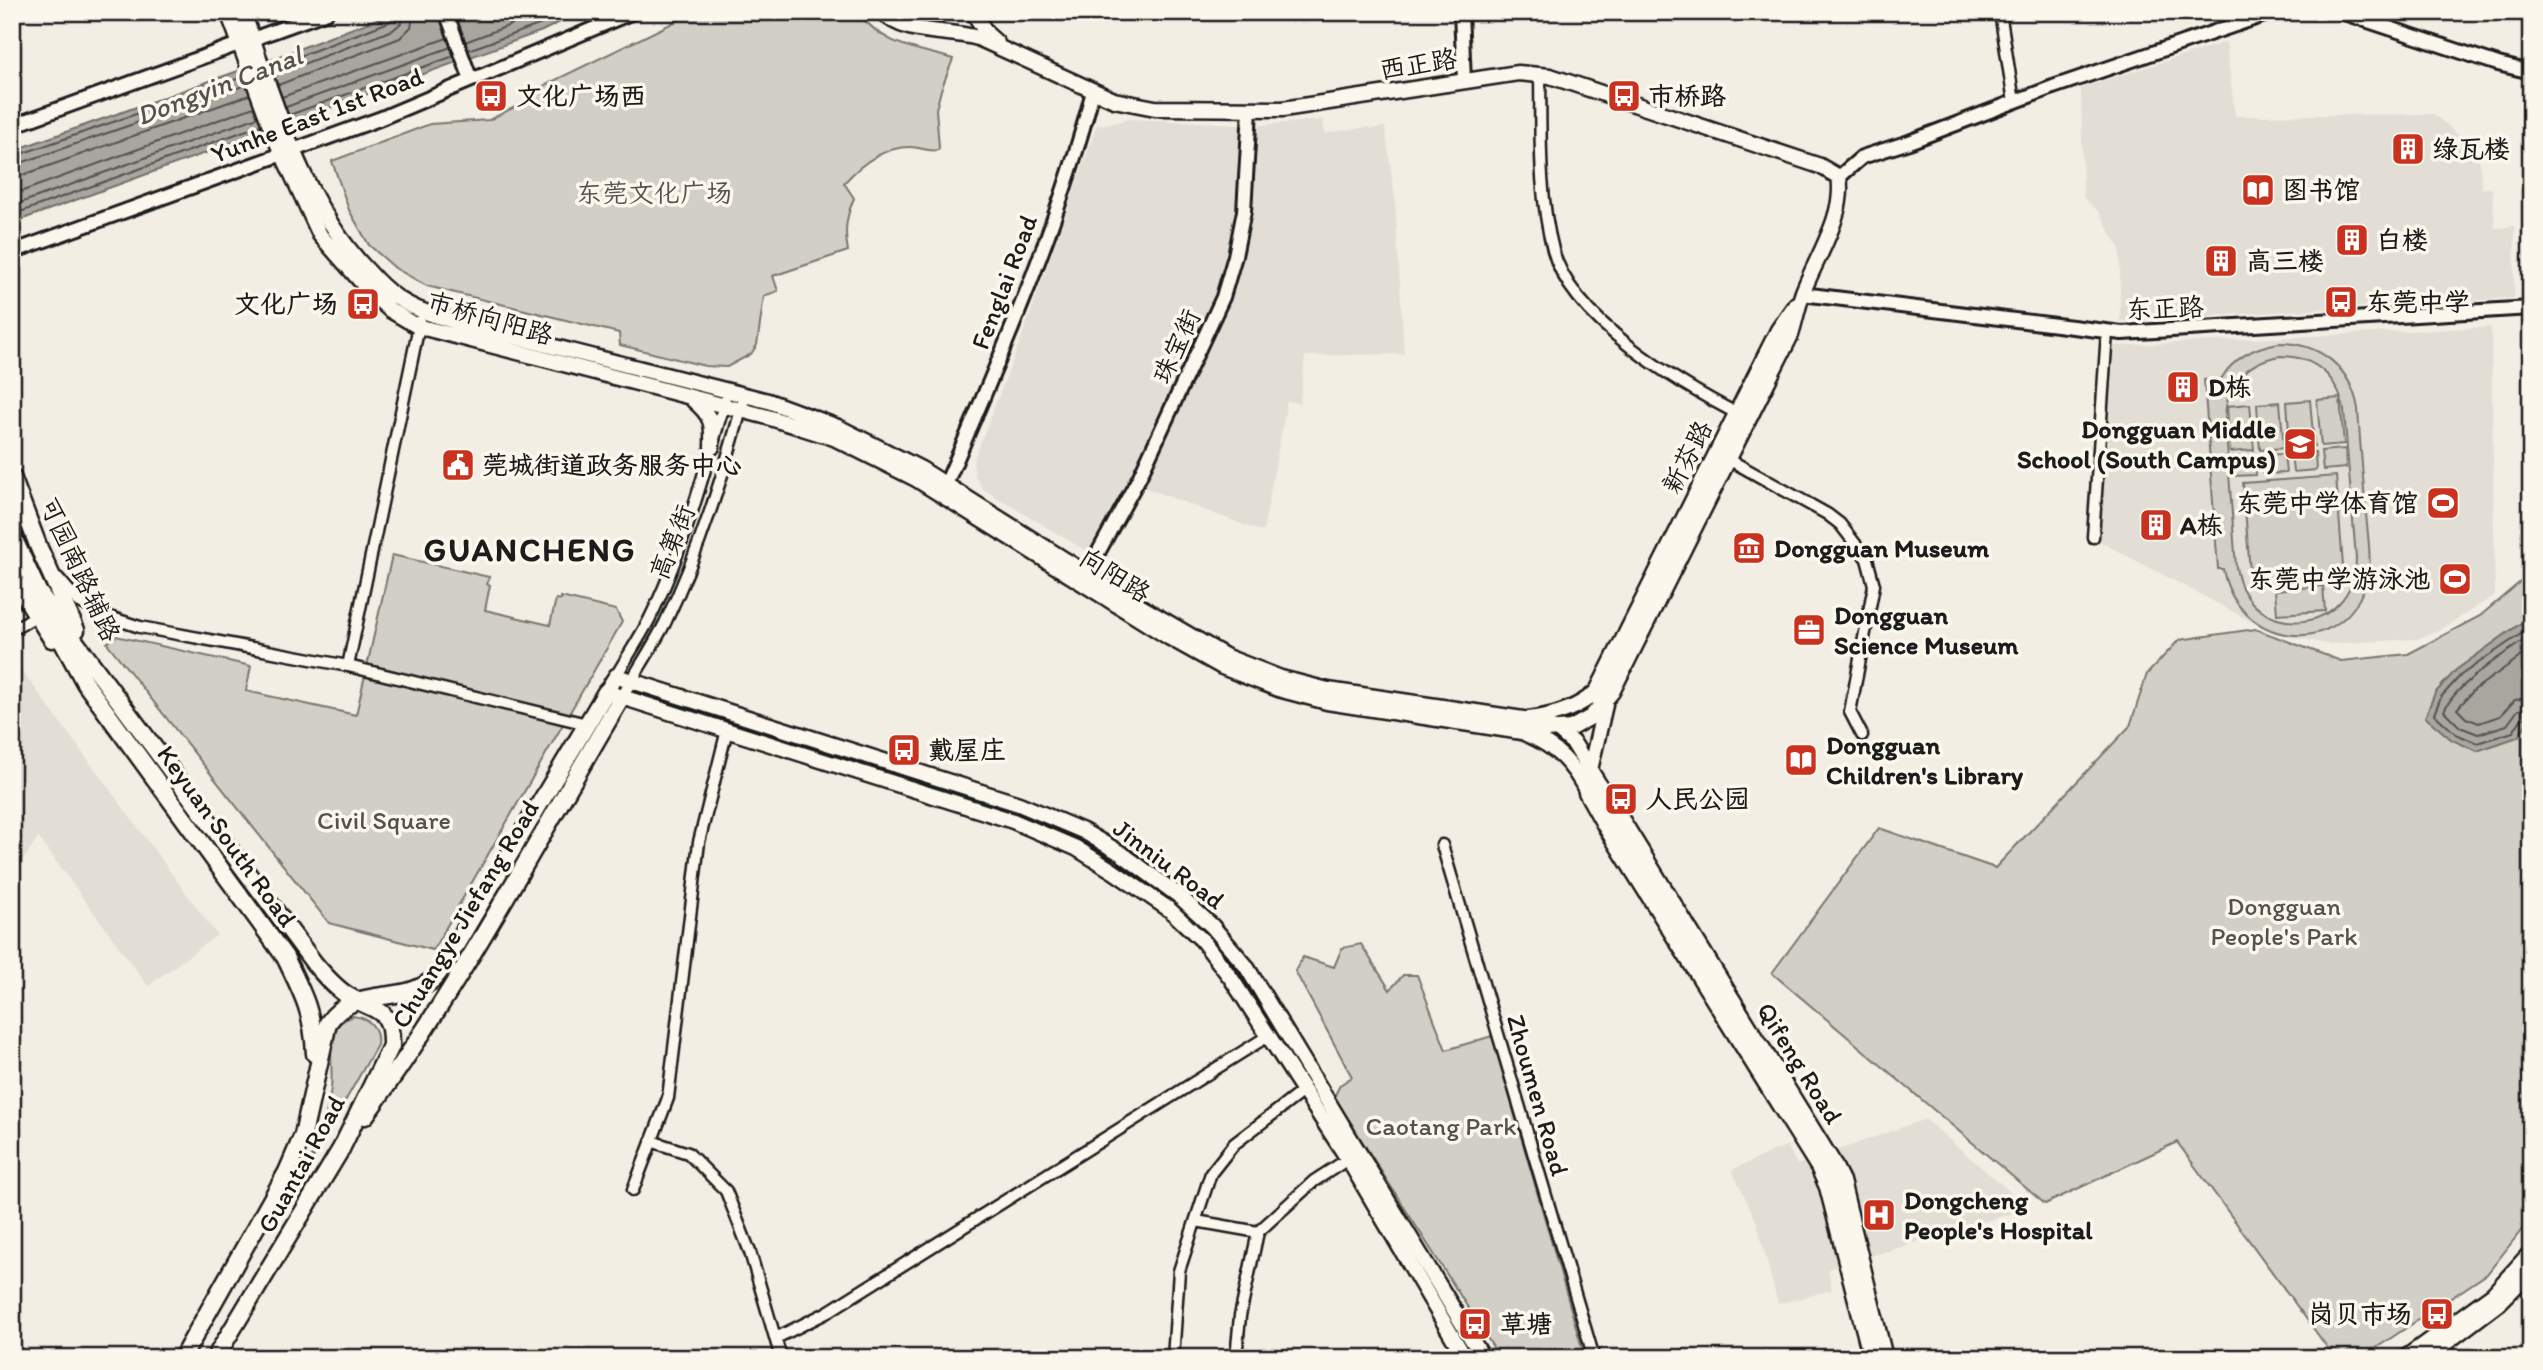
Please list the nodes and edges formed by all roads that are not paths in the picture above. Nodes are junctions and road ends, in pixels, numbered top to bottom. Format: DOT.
graph roads {
  1 [pos="228,12"];
  2 [pos="243,12"];
  3 [pos="327,12"];
  4 [pos="446,12"];
  5 [pos="633,12"];
  6 [pos="881,12"];
  7 [pos="973,12"];
  8 [pos="1461,12"];
  9 [pos="2000,12"];
  10 [pos="2273,12"];
  11 [pos="2341,12"];
  12 [pos="246,42"];
  13 [pos="1001,47"];
  14 [pos="2531,72"];
  15 [pos="1540,74"];
  16 [pos="471,80"];
  17 [pos="1464,81"];
  18 [pos="1093,91"];
  19 [pos="2014,102"];
  20 [pos="1250,110"];
  21 [pos="12,126"];
  22 [pos="289,153"];
  23 [pos="1839,177"];
  24 [pos="12,252"];
  25 [pos="1802,294"];
  26 [pos="2531,308"];
  27 [pos="424,312"];
  28 [pos="417,326"];
  29 [pos="2106,332"];
  30 [pos="706,393"];
  31 [pos="689,396"];
  32 [pos="726,398"];
  33 [pos="743,403"];
  34 [pos="1742,417"];
  35 [pos="712,447"];
  36 [pos="1728,459"];
  37 [pos="12,477"];
  38 [pos="946,484"];
  39 [pos="12,535"];
  40 [pos="2093,537"];
  41 [pos="42,556"];
  42 [pos="12,576"];
  43 [pos="1084,578"];
  44 [pos="40,593"];
  45 [pos="36,616"];
  46 [pos="12,630"];
  47 [pos="1627,646"];
  48 [pos="348,666"];
  49 [pos="1624,667"];
  50 [pos="616,676"];
  51 [pos="106,680"];
  52 [pos="631,681"];
  53 [pos="85,683"];
  54 [pos="614,694"];
  55 [pos="1607,699"];
  56 [pos="587,724"];
  57 [pos="1522,725"];
  58 [pos="727,730"];
  59 [pos="1558,730"];
  60 [pos="1862,735"];
  61 [pos="1590,767"];
  62 [pos="1596,797"];
  63 [pos="1612,822"];
  64 [pos="1443,845"];
  65 [pos="323,974"];
  66 [pos="380,995"];
  67 [pos="357,1000"];
  68 [pos="1268,1036"];
  69 [pos="316,1071"];
  70 [pos="1303,1091"];
  71 [pos="651,1141"];
  72 [pos="341,1149"];
  73 [pos="1348,1159"];
  74 [pos="633,1190"];
  75 [pos="1196,1221"];
  76 [pos="1258,1232"];
  77 [pos="2531,1252"];
  78 [pos="2531,1271"];
  79 [pos="776,1338"];
  80 [pos="182,1358"];
  81 [pos="215,1358"];
  82 [pos="781,1358"];
  83 [pos="1173,1358"];
  84 [pos="1236,1358"];
  85 [pos="1465,1358"];
  86 [pos="1483,1358"];
  87 [pos="1594,1358"];
  88 [pos="1872,1358"];
  89 [pos="1884,1358"];
  90 [pos="2405,1358"];
  91 [pos="2426,1358"];
  1 -- 12 [label="main road"];
  2 -- 12 [label="main road"];
  3 -- 12 [label="street"];
  4 -- 16 [label="street"];
  5 -- 16 [label="street, Yunhe East 1st Road"];
  6 -- 13 [label="main road, 西正路"];
  7 -- 13 [label="main road, 西正路"];
  8 -- 17 [label="street"];
  9 -- 19 [label="street"];
  10 -- 19 [label="street"];
  11 -- 14 [label="street"];
  12 -- 21 [label="street"];
  12 -- 22 [label="main road, 市桥向阳路"];
  13 -- 18 [label="main road, 西正路"];
  15 -- 17 [label="main road, 西正路"];
  15 -- 23 [label="main road, 西正路"];
  15 -- 34 [label="street"];
  16 -- 22 [label="street, Yunhe East 1st Road"];
  17 -- 20 [label="main road, 西正路"];
  18 -- 20 [label="main road, 西正路"];
  18 -- 38 [label="street, Fenglai Road"];
  19 -- 23 [label="street"];
  20 -- 43 [label="street, 珠宝街"];
  22 -- 24 [label="street, Yunhe East 1st Road"];
  22 -- 27 [label="main road, 市桥向阳路"];
  22 -- 28 [label="main road, 市桥向阳路"];
  23 -- 25 [label="main road, 新芬路"];
  25 -- 29 [label="street, 东正路"];
  25 -- 34 [label="main road, 新芬路"];
  26 -- 29 [label="street, 东正路"];
  27 -- 28 [label="street"];
  27 -- 30 [label="main road, 市桥向阳路"];
  28 -- 31 [label="main road, 市桥向阳路"];
  28 -- 48 [label="street"];
  29 -- 40 [label="street"];
  30 -- 31 [label="main road, 市桥向阳路"];
  30 -- 32 [label="main road, 向阳路"];
  31 -- 35 [label="main road"];
  32 -- 33 [label="main road, 向阳路"];
  32 -- 35 [label="street, 高第街"];
  33 -- 38 [label="main road, 向阳路"];
  33 -- 43 [label="main road, 向阳路"];
  33 -- 52 [label="street, 高第街"];
  34 -- 36 [label="main road, 新芬路"];
  34 -- 47 [label="main road, 新芬路"];
  35 -- 50 [label="street, 高第街"];
  36 -- 47 [label="main road, 新芬路"];
  36 -- 60 [label="street"];
  37 -- 41 [label="main road, 可园南路辅路"];
  38 -- 43 [label="main road, 向阳路"];
  39 -- 44 [label="main road"];
  41 -- 48 [label="street"];
  41 -- 51 [label="main road, 可园南路辅路"];
  42 -- 45 [label="main road, 可园南路辅路"];
  43 -- 57 [label="main road, 向阳路"];
  44 -- 51 [label="main road, Keyuan South Road"];
  44 -- 53 [label="main road, Keyuan South Road"];
  45 -- 46 [label="street"];
  45 -- 53 [label="main road, 可园南路辅路"];
  47 -- 49 [label="main road"];
  47 -- 55 [label="main road"];
  47 -- 57 [label="main road"];
  48 -- 56 [label="street"];
  49 -- 55 [label="main road"];
  49 -- 62 [label="main road"];
  50 -- 52 [label="main road, Jinniu Road"];
  50 -- 54 [label="main road, 高第街"];
  51 -- 65 [label="main road, Keyuan South Road"];
  52 -- 54 [label="street, 高第街"];
  52 -- 86 [label="main road, Jinniu Road"];
  53 -- 69 [label="main road, Keyuan South Road"];
  54 -- 56 [label="main road, Chuangye Jiefang Road"];
  54 -- 58 [label="main road"];
  54 -- 72 [label="main road, Chuangye Jiefang Road"];
  55 -- 59 [label="main road"];
  55 -- 61 [label="main road"];
  56 -- 66 [label="main road, Chuangye Jiefang Road"];
  57 -- 59 [label="main road"];
  57 -- 62 [label="main road"];
  58 -- 68 [label="main road"];
  58 -- 71 [label="street"];
  59 -- 61 [label="main road"];
  61 -- 62 [label="main road"];
  62 -- 63 [label="main road"];
  63 -- 88 [label="main road, Qifeng Road"];
  63 -- 89 [label="main road, Qifeng Road"];
  64 -- 87 [label="street, Zhoumen Road"];
  65 -- 66 [label="main road"];
  65 -- 67 [label="main road, Keyuan South Road"];
  66 -- 67 [label="main road, Chuangye Jiefang Road"];
  67 -- 69 [label="main road"];
  67 -- 72 [label="main road, Guantai Road"];
  68 -- 70 [label="main road"];
  68 -- 79 [label="street"];
  69 -- 80 [label="main road, Guantai Road"];
  70 -- 73 [label="main road"];
  70 -- 75 [label="street"];
  71 -- 74 [label="street"];
  71 -- 79 [label="street"];
  72 -- 81 [label="main road, Guantai Road"];
  73 -- 76 [label="street"];
  73 -- 85 [label="main road"];
  75 -- 76 [label="street"];
  75 -- 83 [label="street"];
  76 -- 84 [label="street"];
  77 -- 90 [label="main road"];
  78 -- 91 [label="main road"];
  79 -- 82 [label="street"];
}
